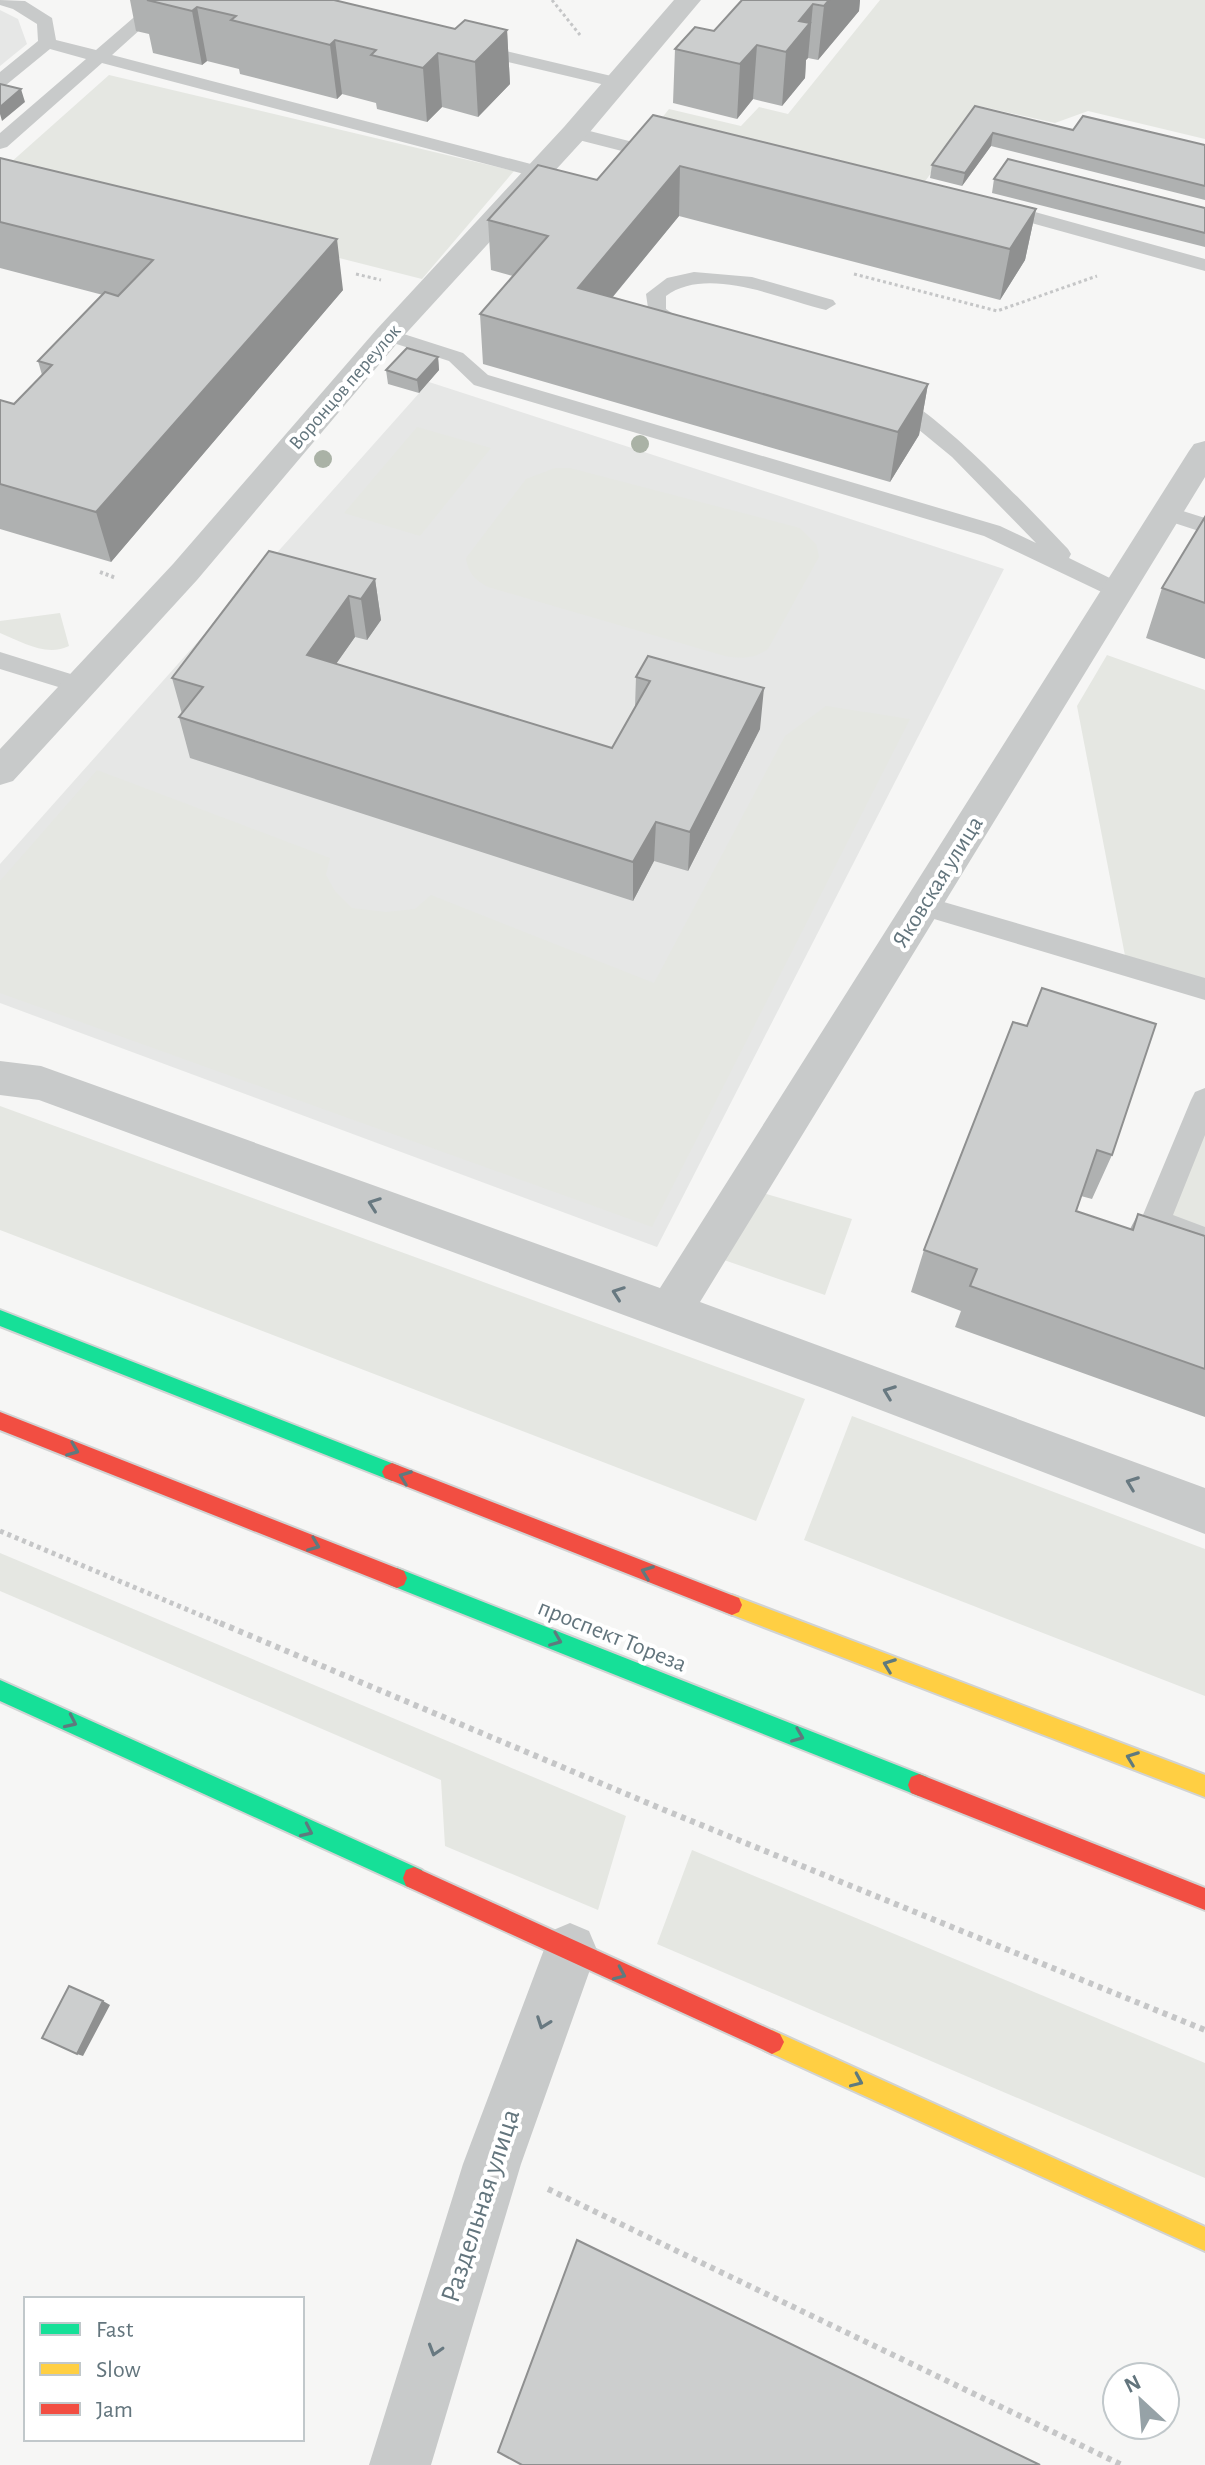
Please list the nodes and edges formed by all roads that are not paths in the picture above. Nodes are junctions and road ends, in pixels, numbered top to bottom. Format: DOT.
graph roads {
  1 [pos="0,0"];
  2 [pos="164,0"];
  3 [pos="688,0"];
  4 [pos="47,43"];
  5 [pos="453,44"];
  6 [pos="94,57"];
  7 [pos="0,81"];
  8 [pos="618,83"];
  9 [pos="574,133"];
  10 [pos="0,143"];
  11 [pos="680,160"];
  12 [pos="539,172"];
  13 [pos="973,208"];
  14 [pos="1205,265"];
  15 [pos="826,304"];
  16 [pos="388,335"];
  17 [pos="709,342"];
  18 [pos="865,389"];
  19 [pos="1205,451"];
  20 [pos="1167,513"];
  21 [pos="1205,526"];
  22 [pos="1076,570"];
  23 [pos="1118,591"];
  24 [pos="0,660"];
  25 [pos="81,686"];
  26 [pos="0,772"];
  27 [pos="923,906"];
  28 [pos="1205,989"];
  29 [pos="0,1078"];
  30 [pos="1205,1100"];
  31 [pos="1205,1240"];
  32 [pos="670,1312"];
  33 [pos="0,1318"];
  34 [pos="0,1421"];
  35 [pos="1205,1511"];
  36 [pos="0,1690"];
  37 [pos="1205,1786"];
  38 [pos="1205,1899"];
  39 [pos="570,1950"];
  40 [pos="1205,2239"];
  41 [pos="400,2465"];
  1 -- 4 [label="lane"];
  2 -- 6 [label="lane"];
  3 -- 8 [label="street, Воронцов переулок"];
  4 -- 6 [label="lane"];
  4 -- 7 [label="lane"];
  5 -- 8 [label="lane"];
  6 -- 10 [label="lane"];
  6 -- 12 [label="lane"];
  8 -- 9 [label="street, Воронцов переулок"];
  9 -- 11 [label="lane"];
  9 -- 12 [label="street, Воронцов переулок"];
  12 -- 16 [label="street, Воронцов переулок"];
  13 -- 14 [label="lane"];
  15 -- 17 [label="lane"];
  16 -- 22 [label="lane"];
  16 -- 25 [label="street, Воронцов переулок"];
  18 -- 22 [label="lane"];
  19 -- 20 [label="street, Яковская улица"];
  20 -- 21 [label="lane"];
  20 -- 23 [label="street, Яковская улица"];
  22 -- 23 [label="lane"];
  23 -- 27 [label="street, Яковская улица"];
  24 -- 25 [label="lane"];
  25 -- 26 [label="street, Воронцов переулок"];
  27 -- 28 [label="lane"];
  27 -- 32 [label="street, Яковская улица"];
  32 -- 29 [label="street, one-way"];
  30 -- 31 [label="lane"];
  35 -- 32 [label="street, one-way"];
  37 -- 33 [label="main road, one-way"];
  34 -- 38 [label="main road, проспект Тореза, one-way"];
  36 -- 39 [label="main road, one-way"];
  39 -- 40 [label="main road, one-way"];
  39 -- 41 [label="street, Раздельная улица, one-way"];
}
